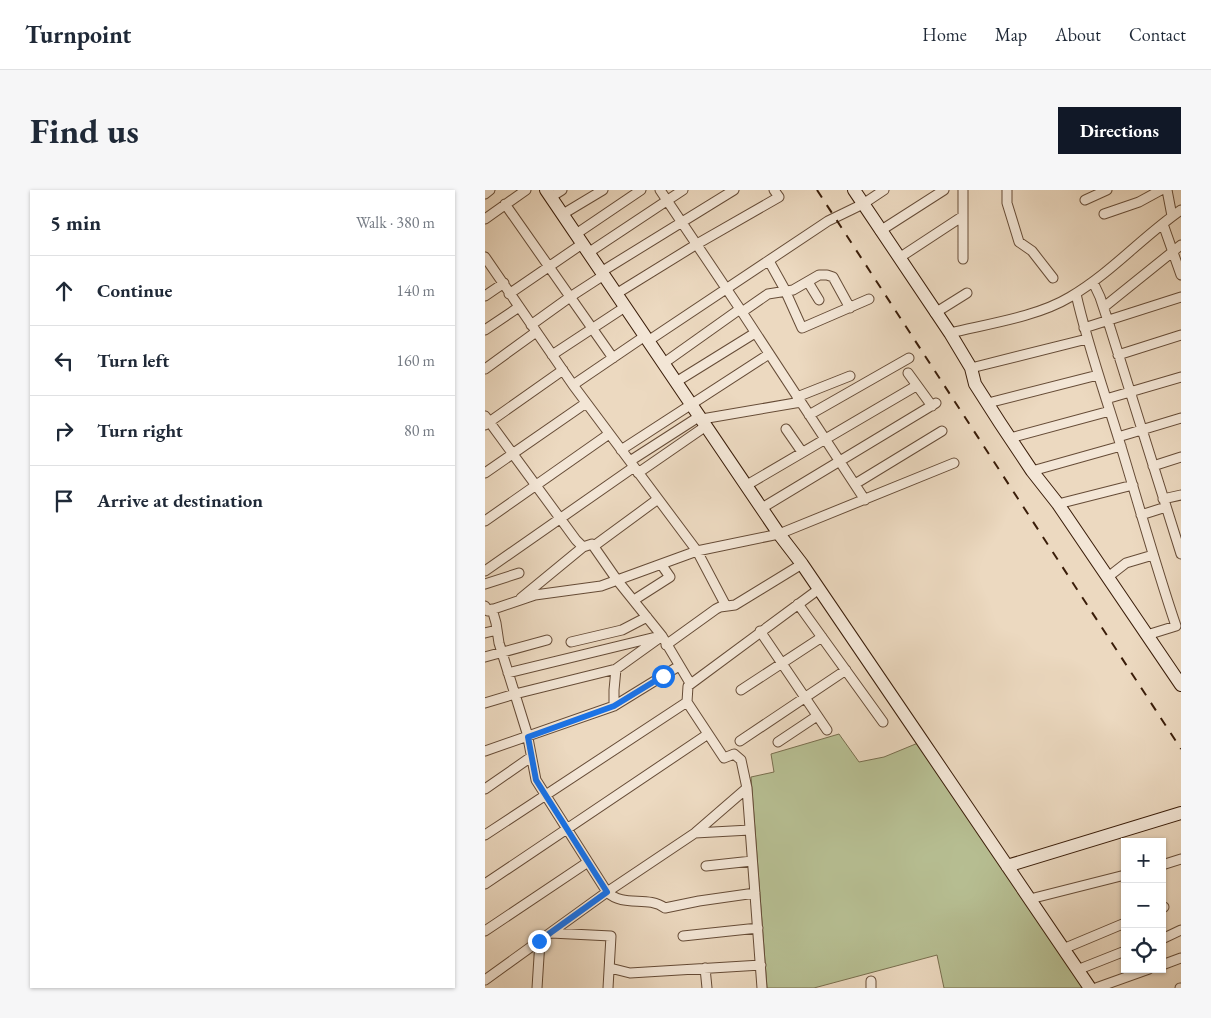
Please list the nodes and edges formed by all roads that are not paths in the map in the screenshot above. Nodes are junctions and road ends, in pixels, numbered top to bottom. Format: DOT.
graph roads {
  1 [pos="491,190"];
  2 [pos="526,190"];
  3 [pos="562,190"];
  4 [pos="603,190"];
  5 [pos="641,190"];
  6 [pos="660,190"];
  7 [pos="683,190"];
  8 [pos="734,190"];
  9 [pos="774,190"];
  10 [pos="854,190"];
  11 [pos="884,190"];
  12 [pos="944,190"];
  13 [pos="973,190"];
  14 [pos="1007,190"];
  15 [pos="1107,190"];
  16 [pos="1161,190"];
  17 [pos="1167,190"];
  18 [pos="963,191"];
  19 [pos="485,194"];
  20 [pos="549,194"];
  21 [pos="667,200"];
  22 [pos="1085,200"];
  23 [pos="505,204"];
  24 [pos="863,204"];
  25 [pos="1181,210"];
  26 [pos="563,214"];
  27 [pos="1104,214"];
  28 [pos="963,216"];
  29 [pos="1172,216"];
  30 [pos="485,218"];
  31 [pos="681,222"];
  32 [pos="1163,224"];
  33 [pos="881,231"];
  34 [pos="582,243"];
  35 [pos="697,244"];
  36 [pos="1181,245"];
  37 [pos="1176,256"];
  38 [pos="485,258"];
  39 [pos="899,258"];
  40 [pos="963,259"];
  41 [pos="769,260"];
  42 [pos="548,266"];
  43 [pos="603,274"];
  44 [pos="1181,275"];
  45 [pos="1053,278"];
  46 [pos="808,282"];
  47 [pos="1093,282"];
  48 [pos="503,283"];
  49 [pos="727,288"];
  50 [pos="785,291"];
  51 [pos="967,293"];
  52 [pos="509,294"];
  53 [pos="616,294"];
  54 [pos="1076,294"];
  55 [pos="485,296"];
  56 [pos="570,297"];
  57 [pos="1181,297"];
  58 [pos="869,299"];
  59 [pos="819,300"];
  60 [pos="625,306"];
  61 [pos="519,307"];
  62 [pos="1104,307"];
  63 [pos="850,308"];
  64 [pos="741,310"];
  65 [pos="935,313"];
  66 [pos="1108,321"];
  67 [pos="531,324"];
  68 [pos="1084,328"];
  69 [pos="592,329"];
  70 [pos="485,330"];
  71 [pos="536,332"];
  72 [pos="755,332"];
  73 [pos="949,333"];
  74 [pos="1181,335"];
  75 [pos="647,338"];
  76 [pos="1087,339"];
  77 [pos="552,354"];
  78 [pos="769,354"];
  79 [pos="1119,355"];
  80 [pos="613,358"];
  81 [pos="909,358"];
  82 [pos="664,363"];
  83 [pos="971,368"];
  84 [pos="485,369"];
  85 [pos="563,370"];
  86 [pos="908,373"];
  87 [pos="1098,375"];
  88 [pos="850,376"];
  89 [pos="1181,377"];
  90 [pos="677,382"];
  91 [pos="573,385"];
  92 [pos="915,386"];
  93 [pos="1130,393"];
  94 [pos="1106,399"];
  95 [pos="799,400"];
  96 [pos="586,403"];
  97 [pos="988,403"];
  98 [pos="692,404"];
  99 [pos="1110,411"];
  100 [pos="809,415"];
  101 [pos="1181,418"];
  102 [pos="487,421"];
  103 [pos="703,421"];
  104 [pos="786,429"];
  105 [pos="1143,430"];
  106 [pos="942,431"];
  107 [pos="609,434"];
  108 [pos="1010,438"];
  109 [pos="825,439"];
  110 [pos="1120,441"];
  111 [pos="621,450"];
  112 [pos="802,452"];
  113 [pos="512,454"];
  114 [pos="1181,457"];
  115 [pos="840,461"];
  116 [pos="954,463"];
  117 [pos="1153,466"];
  118 [pos="634,467"];
  119 [pos="1032,471"];
  120 [pos="485,473"];
  121 [pos="855,484"];
  122 [pos="1133,485"];
  123 [pos="535,486"];
  124 [pos="747,486"];
  125 [pos="1181,495"];
  126 [pos="658,499"];
  127 [pos="865,500"];
  128 [pos="1164,503"];
  129 [pos="1057,504"];
  130 [pos="762,508"];
  131 [pos="1141,515"];
  132 [pos="560,518"];
  133 [pos="485,521"];
  134 [pos="1177,528"];
  135 [pos="779,534"];
  136 [pos="594,546"];
  137 [pos="583,547"];
  138 [pos="697,551"];
  139 [pos="1181,554"];
  140 [pos="1153,555"];
  141 [pos="661,564"];
  142 [pos="802,564"];
  143 [pos="485,571"];
  144 [pos="519,573"];
  145 [pos="1108,577"];
  146 [pos="617,580"];
  147 [pos="485,584"];
  148 [pos="819,589"];
  149 [pos="518,600"];
  150 [pos="634,600"];
  151 [pos="798,604"];
  152 [pos="726,606"];
  153 [pos="489,608"];
  154 [pos="647,617"];
  155 [pos="497,630"];
  156 [pos="622,630"];
  157 [pos="760,631"];
  158 [pos="485,633"];
  159 [pos="1147,635"];
  160 [pos="662,636"];
  161 [pos="822,637"];
  162 [pos="547,640"];
  163 [pos="571,642"];
  164 [pos="666,645"];
  165 [pos="625,646"];
  166 [pos="501,652"];
  167 [pos="485,657"];
  168 [pos="781,663"];
  169 [pos="679,666"];
  170 [pos="616,669"];
  171 [pos="846,670"];
  172 [pos="508,673"];
  173 [pos="690,683"];
  174 [pos="1181,685"];
  175 [pos="741,690"];
  176 [pos="515,694"];
  177 [pos="805,698"];
  178 [pos="687,702"];
  179 [pos="485,703"];
  180 [pos="614,706"];
  181 [pos="817,716"];
  182 [pos="883,722"];
  183 [pos="827,730"];
  184 [pos="708,734"];
  185 [pos="528,737"];
  186 [pos="740,741"];
  187 [pos="778,742"];
  188 [pos="485,752"];
  189 [pos="531,757"];
  190 [pos="747,788"];
  191 [pos="485,789"];
  192 [pos="546,795"];
  193 [pos="1181,813"];
  194 [pos="567,829"];
  195 [pos="750,830"];
  196 [pos="695,833"];
  197 [pos="485,835"];
  198 [pos="1181,859"];
  199 [pos="752,861"];
  200 [pos="588,862"];
  201 [pos="1166,864"];
  202 [pos="706,866"];
  203 [pos="1007,866"];
  204 [pos="1121,876"];
  205 [pos="485,884"];
  206 [pos="607,892"];
  207 [pos="755,893"];
  208 [pos="1030,899"];
  209 [pos="1121,925"];
  210 [pos="758,928"];
  211 [pos="485,930"];
  212 [pos="1181,930"];
  213 [pos="551,933"];
  214 [pos="683,936"];
  215 [pos="1166,937"];
  216 [pos="539,941"];
  217 [pos="1063,949"];
  218 [pos="1121,953"];
  219 [pos="1181,958"];
  220 [pos="1166,963"];
  221 [pos="761,965"];
  222 [pos="610,968"];
  223 [pos="705,968"];
  224 [pos="1077,970"];
  225 [pos="1138,973"];
  226 [pos="485,980"];
  227 [pos="537,988"];
  228 [pos="608,988"];
  229 [pos="707,988"];
  230 [pos="762,988"];
  231 [pos="1090,988"];
  232 [pos="1097,988"];
  1 -- 19 [label="street"];
  2 -- 23 [label="street"];
  3 -- 20 [label="street"];
  4 -- 26 [label="street"];
  5 -- 34 [label="street"];
  6 -- 21 [label="street"];
  7 -- 21 [label="street"];
  8 -- 31 [label="street"];
  9 -- 35 [label="street"];
  10 -- 24 [label="main road"];
  11 -- 24 [label="street"];
  12 -- 33 [label="street"];
  13 -- 18 [label="street"];
  14 -- 45 [label="street"];
  15 -- 22 [label="street"];
  16 -- 27 [label="street"];
  17 -- 29 [label="street"];
  18 -- 28 [label="street"];
  20 -- 26 [label="main road"];
  21 -- 31 [label="street"];
  21 -- 34 [label="street"];
  23 -- 30 [label="street"];
  23 -- 42 [label="street"];
  24 -- 33 [label="main road"];
  24 -- 41 [label="street"];
  25 -- 29 [label="street"];
  26 -- 34 [label="main road"];
  28 -- 39 [label="street"];
  28 -- 40 [label="street"];
  29 -- 32 [label="street"];
  31 -- 35 [label="street"];
  31 -- 43 [label="street"];
  32 -- 37 [label="street"];
  32 -- 47 [label="street"];
  33 -- 39 [label="main road"];
  34 -- 42 [label="street"];
  34 -- 43 [label="main road"];
  35 -- 49 [label="street"];
  35 -- 53 [label="street"];
  36 -- 37 [label="street"];
  37 -- 44 [label="street"];
  37 -- 62 [label="street"];
  38 -- 48 [label="street"];
  39 -- 65 [label="main road"];
  41 -- 49 [label="street"];
  41 -- 50 [label="street"];
  42 -- 52 [label="street"];
  42 -- 56 [label="street"];
  43 -- 53 [label="main road"];
  43 -- 56 [label="street"];
  46 -- 50 [label="street"];
  46 -- 59 [label="street"];
  46 -- 63 [label="street"];
  47 -- 54 [label="street"];
  47 -- 62 [label="street"];
  48 -- 52 [label="street"];
  48 -- 55 [label="street"];
  49 -- 64 [label="street"];
  49 -- 75 [label="street"];
  50 -- 63 [label="street"];
  50 -- 64 [label="street"];
  51 -- 65 [label="street"];
  52 -- 61 [label="street"];
  53 -- 60 [label="main road"];
  54 -- 68 [label="street"];
  54 -- 73 [label="street"];
  56 -- 67 [label="street"];
  56 -- 69 [label="street"];
  57 -- 66 [label="street"];
  58 -- 63 [label="street"];
  60 -- 69 [label="street"];
  60 -- 75 [label="main road"];
  61 -- 67 [label="street"];
  61 -- 70 [label="street"];
  62 -- 66 [label="street"];
  64 -- 72 [label="street"];
  64 -- 82 [label="street"];
  65 -- 73 [label="main road"];
  66 -- 68 [label="street"];
  66 -- 79 [label="street"];
  67 -- 71 [label="street"];
  68 -- 76 [label="street"];
  69 -- 77 [label="street"];
  69 -- 80 [label="street"];
  71 -- 77 [label="street"];
  71 -- 84 [label="street"];
  72 -- 78 [label="street"];
  72 -- 90 [label="street"];
  73 -- 83 [label="main road"];
  74 -- 79 [label="street"];
  75 -- 80 [label="street"];
  75 -- 82 [label="main road"];
  76 -- 83 [label="street"];
  76 -- 87 [label="street"];
  77 -- 85 [label="street"];
  78 -- 95 [label="street"];
  78 -- 98 [label="street"];
  79 -- 93 [label="street"];
  80 -- 91 [label="street"];
  81 -- 100 [label="street"];
  82 -- 90 [label="main road"];
  83 -- 97 [label="main road"];
  85 -- 91 [label="street"];
  85 -- 102 [label="street"];
  86 -- 92 [label="street"];
  87 -- 94 [label="street"];
  87 -- 97 [label="street"];
  88 -- 95 [label="street"];
  89 -- 93 [label="street"];
  90 -- 98 [label="main road"];
  91 -- 96 [label="street"];
  92 -- 109 [label="street"];
  92 -- 115 [label="street"];
  93 -- 94 [label="street"];
  93 -- 105 [label="street"];
  94 -- 99 [label="street"];
  95 -- 100 [label="street"];
  95 -- 103 [label="street"];
  96 -- 107 [label="street"];
  96 -- 113 [label="street"];
  97 -- 108 [label="main road"];
  98 -- 103 [label="main road"];
  98 -- 111 [label="street"];
  99 -- 108 [label="street"];
  99 -- 110 [label="street"];
  100 -- 109 [label="street"];
  101 -- 105 [label="street"];
  102 -- 113 [label="street"];
  103 -- 118 [label="street"];
  103 -- 118 [label="street"];
  103 -- 124 [label="main road"];
  104 -- 112 [label="street"];
  105 -- 110 [label="street"];
  105 -- 117 [label="street"];
  106 -- 121 [label="street"];
  107 -- 111 [label="street"];
  107 -- 123 [label="street"];
  108 -- 119 [label="main road"];
  109 -- 112 [label="street"];
  109 -- 115 [label="street"];
  110 -- 119 [label="street"];
  110 -- 122 [label="street"];
  111 -- 118 [label="street"];
  112 -- 124 [label="street"];
  113 -- 120 [label="street"];
  113 -- 123 [label="street"];
  114 -- 117 [label="street"];
  115 -- 121 [label="street"];
  115 -- 130 [label="street"];
  116 -- 127 [label="street"];
  117 -- 128 [label="street"];
  118 -- 126 [label="street"];
  118 -- 132 [label="street"];
  119 -- 129 [label="main road"];
  121 -- 127 [label="street"];
  122 -- 129 [label="street"];
  122 -- 131 [label="street"];
  123 -- 132 [label="street"];
  123 -- 133 [label="street"];
  124 -- 130 [label="main road"];
  125 -- 128 [label="street"];
  126 -- 136 [label="street"];
  126 -- 138 [label="street"];
  127 -- 135 [label="street"];
  128 -- 131 [label="street"];
  128 -- 134 [label="street"];
  129 -- 145 [label="main road"];
  130 -- 135 [label="main road"];
  131 -- 140 [label="street"];
  132 -- 137 [label="street"];
  132 -- 143 [label="street"];
  134 -- 139 [label="street"];
  135 -- 138 [label="street"];
  135 -- 142 [label="main road"];
  136 -- 137 [label="street"];
  136 -- 146 [label="street"];
  137 -- 149 [label="street"];
  138 -- 141 [label="street"];
  138 -- 152 [label="street"];
  140 -- 145 [label="street"];
  140 -- 159 [label="street"];
  141 -- 146 [label="street"];
  141 -- 150 [label="street"];
  142 -- 148 [label="main road"];
  142 -- 152 [label="street"];
  144 -- 147 [label="street"];
  145 -- 159 [label="main road"];
  146 -- 149 [label="street"];
  146 -- 150 [label="street"];
  148 -- 151 [label="street"];
  148 -- 203 [label="main road"];
  149 -- 153 [label="street"];
  150 -- 154 [label="street"];
  151 -- 157 [label="street"];
  151 -- 161 [label="street"];
  152 -- 164 [label="street"];
  153 -- 155 [label="street"];
  154 -- 156 [label="street"];
  154 -- 160 [label="street"];
  155 -- 158 [label="street"];
  155 -- 166 [label="street"];
  156 -- 163 [label="street"];
  156 -- 165 [label="street"];
  157 -- 168 [label="street"];
  157 -- 173 [label="street"];
  159 -- 174 [label="main road"];
  160 -- 164 [label="street"];
  160 -- 165 [label="street"];
  160 -- 170 [label="street"];
  161 -- 168 [label="street"];
  161 -- 171 [label="street"];
  162 -- 166 [label="street"];
  164 -- 169 [label="street"];
  165 -- 172 [label="street"];
  166 -- 167 [label="street"];
  166 -- 172 [label="street"];
  168 -- 175 [label="street"];
  168 -- 177 [label="street"];
  169 -- 173 [label="street"];
  169 -- 180 [label="street"];
  170 -- 176 [label="street"];
  170 -- 180 [label="street"];
  171 -- 177 [label="street"];
  171 -- 182 [label="street"];
  172 -- 176 [label="street"];
  173 -- 178 [label="street"];
  176 -- 179 [label="street"];
  176 -- 185 [label="street"];
  177 -- 181 [label="street"];
  177 -- 186 [label="street"];
  178 -- 184 [label="street"];
  178 -- 192 [label="street"];
  180 -- 185 [label="street"];
  181 -- 183 [label="street"];
  181 -- 187 [label="street"];
  184 -- 190 [label="street"];
  184 -- 194 [label="street"];
  185 -- 188 [label="street"];
  185 -- 189 [label="street"];
  189 -- 191 [label="street"];
  189 -- 192 [label="street"];
  190 -- 195 [label="street"];
  190 -- 196 [label="street"];
  192 -- 194 [label="street"];
  192 -- 197 [label="street"];
  193 -- 203 [label="main road"];
  194 -- 200 [label="street"];
  194 -- 205 [label="street"];
  195 -- 196 [label="street"];
  195 -- 199 [label="street"];
  196 -- 206 [label="street"];
  198 -- 201 [label="street"];
  199 -- 202 [label="street"];
  199 -- 207 [label="street"];
  200 -- 206 [label="street"];
  200 -- 211 [label="street"];
  203 -- 208 [label="main road"];
  204 -- 208 [label="street"];
  206 -- 207 [label="street"];
  206 -- 213 [label="street"];
  207 -- 210 [label="street"];
  208 -- 217 [label="main road"];
  209 -- 217 [label="street"];
  210 -- 214 [label="street"];
  210 -- 221 [label="street"];
  212 -- 215 [label="street"];
  213 -- 216 [label="street"];
  213 -- 222 [label="street"];
  216 -- 226 [label="street"];
  216 -- 227 [label="street"];
  217 -- 224 [label="main road"];
  218 -- 224 [label="street"];
  219 -- 220 [label="street"];
  221 -- 223 [label="street"];
  221 -- 230 [label="street"];
  222 -- 223 [label="street"];
  222 -- 228 [label="street"];
  223 -- 229 [label="street"];
  224 -- 231 [label="main road"];
  225 -- 232 [label="street"];
}
